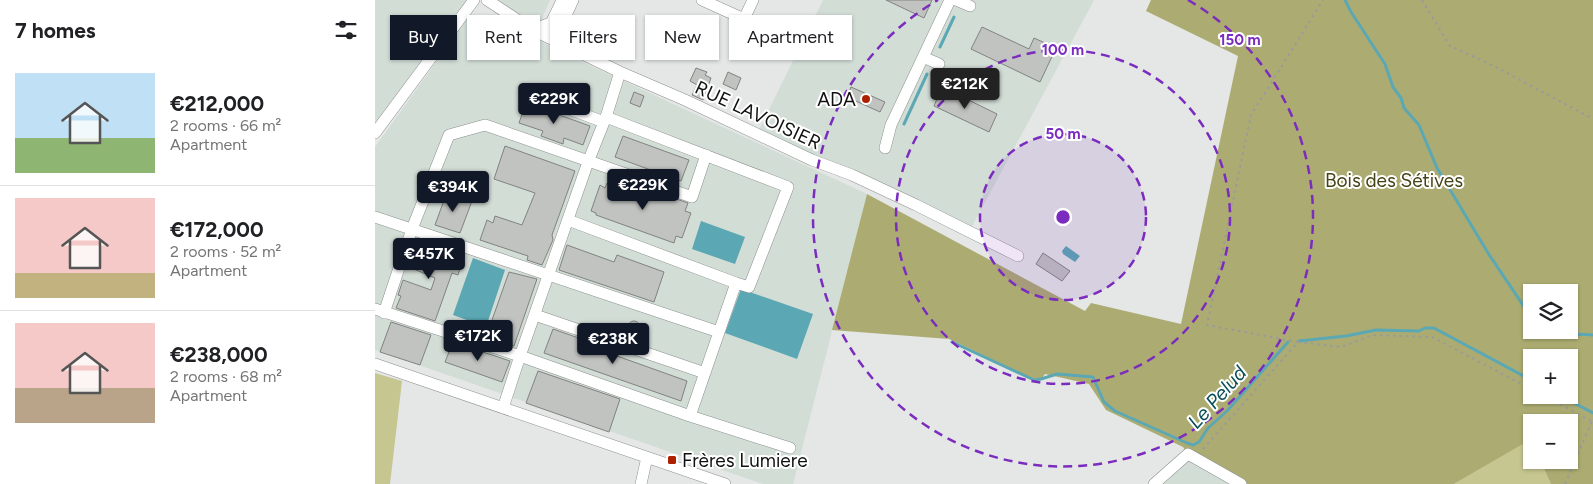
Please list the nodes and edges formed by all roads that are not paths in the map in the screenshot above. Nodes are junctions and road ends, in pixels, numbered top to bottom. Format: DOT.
graph roads {
  1 [pos="475,0"];
  2 [pos="487,0"];
  3 [pos="562,0"];
  4 [pos="573,0"];
  5 [pos="702,0"];
  6 [pos="753,0"];
  7 [pos="950,0"];
  8 [pos="956,0"];
  9 [pos="970,6"];
  10 [pos="510,15"];
  11 [pos="540,27"];
  12 [pos="540,30"];
  13 [pos="540,33"];
  14 [pos="923,56"];
  15 [pos="939,64"];
  16 [pos="620,72"];
  17 [pos="534,96"];
  18 [pos="605,119"];
  19 [pos="375,133"];
  20 [pos="885,148"];
  21 [pos="706,156"];
  22 [pos="588,162"];
  23 [pos="375,217"];
  24 [pos="568,220"];
  25 [pos="412,229"];
  26 [pos="1018,256"];
  27 [pos="549,275"];
  28 [pos="736,283"];
  29 [pos="380,311"];
  30 [pos="535,315"];
  31 [pos="719,332"];
  32 [pos="520,356"];
  33 [pos="375,364"];
  34 [pos="705,373"];
  35 [pos="503,408"];
  36 [pos="690,416"];
  37 [pos="790,448"];
  38 [pos="647,458"];
  39 [pos="641,484"];
  40 [pos="725,484"];
  41 [pos="1154,484"];
  42 [pos="1241,484"];
  1 -- 19 [label="street"];
  2 -- 10 [label="street, RUE LAVOISIER"];
  3 -- 11 [label="street"];
  4 -- 12 [label="street"];
  5 -- 6 [label="street"];
  7 -- 14 [label="street"];
  8 -- 9 [label="street"];
  13 -- 16 [label="street, RUE LAVOISIER"];
  14 -- 15 [label="street"];
  14 -- 20 [label="street"];
  16 -- 18 [label="street"];
  16 -- 26 [label="street, RUE LAVOISIER"];
  17 -- 18 [label="street"];
  18 -- 21 [label="street"];
  18 -- 22 [label="street"];
  21 -- 22 [label="street"];
  21 -- 28 [label="street"];
  22 -- 24 [label="street"];
  22 -- 25 [label="street"];
  23 -- 25 [label="street"];
  24 -- 27 [label="street"];
  24 -- 28 [label="street"];
  25 -- 27 [label="street"];
  25 -- 29 [label="street"];
  27 -- 30 [label="street"];
  27 -- 31 [label="street"];
  28 -- 31 [label="street"];
  29 -- 32 [label="street"];
  30 -- 32 [label="street"];
  30 -- 34 [label="street"];
  31 -- 34 [label="street"];
  32 -- 35 [label="street"];
  32 -- 36 [label="street"];
  33 -- 35 [label="street"];
  34 -- 36 [label="street"];
  35 -- 38 [label="street"];
  36 -- 37 [label="street"];
  38 -- 39 [label="street"];
  38 -- 40 [label="street"];
  41 -- 42 [label="street"];
}
